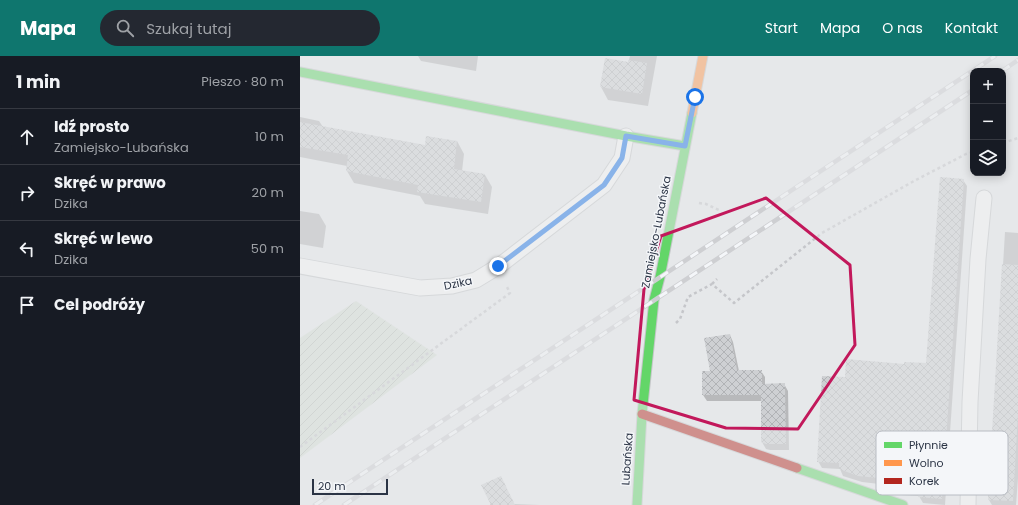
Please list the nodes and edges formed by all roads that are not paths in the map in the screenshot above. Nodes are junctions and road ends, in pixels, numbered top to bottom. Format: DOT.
graph roads {
  1 [pos="703,56"];
  2 [pos="300,72"];
  3 [pos="626,136"];
  4 [pos="685,146"];
  5 [pos="984,198"];
  6 [pos="300,266"];
  7 [pos="642,414"];
  8 [pos="969,431"];
  9 [pos="968,495"];
  10 [pos="637,505"];
  11 [pos="903,505"];
  12 [pos="968,505"];
  1 -- 4 [label="street, Zamiejsko-Lubańska"];
  2 -- 3 [label="street"];
  3 -- 4 [label="street"];
  3 -- 6 [label="lane, Dzika"];
  4 -- 7 [label="street, Zamiejsko-Lubańska"];
  5 -- 8 [label="lane"];
  7 -- 10 [label="street, Lubańska"];
  7 -- 11 [label="street"];
  9 -- 12 [label="lane"];
}
